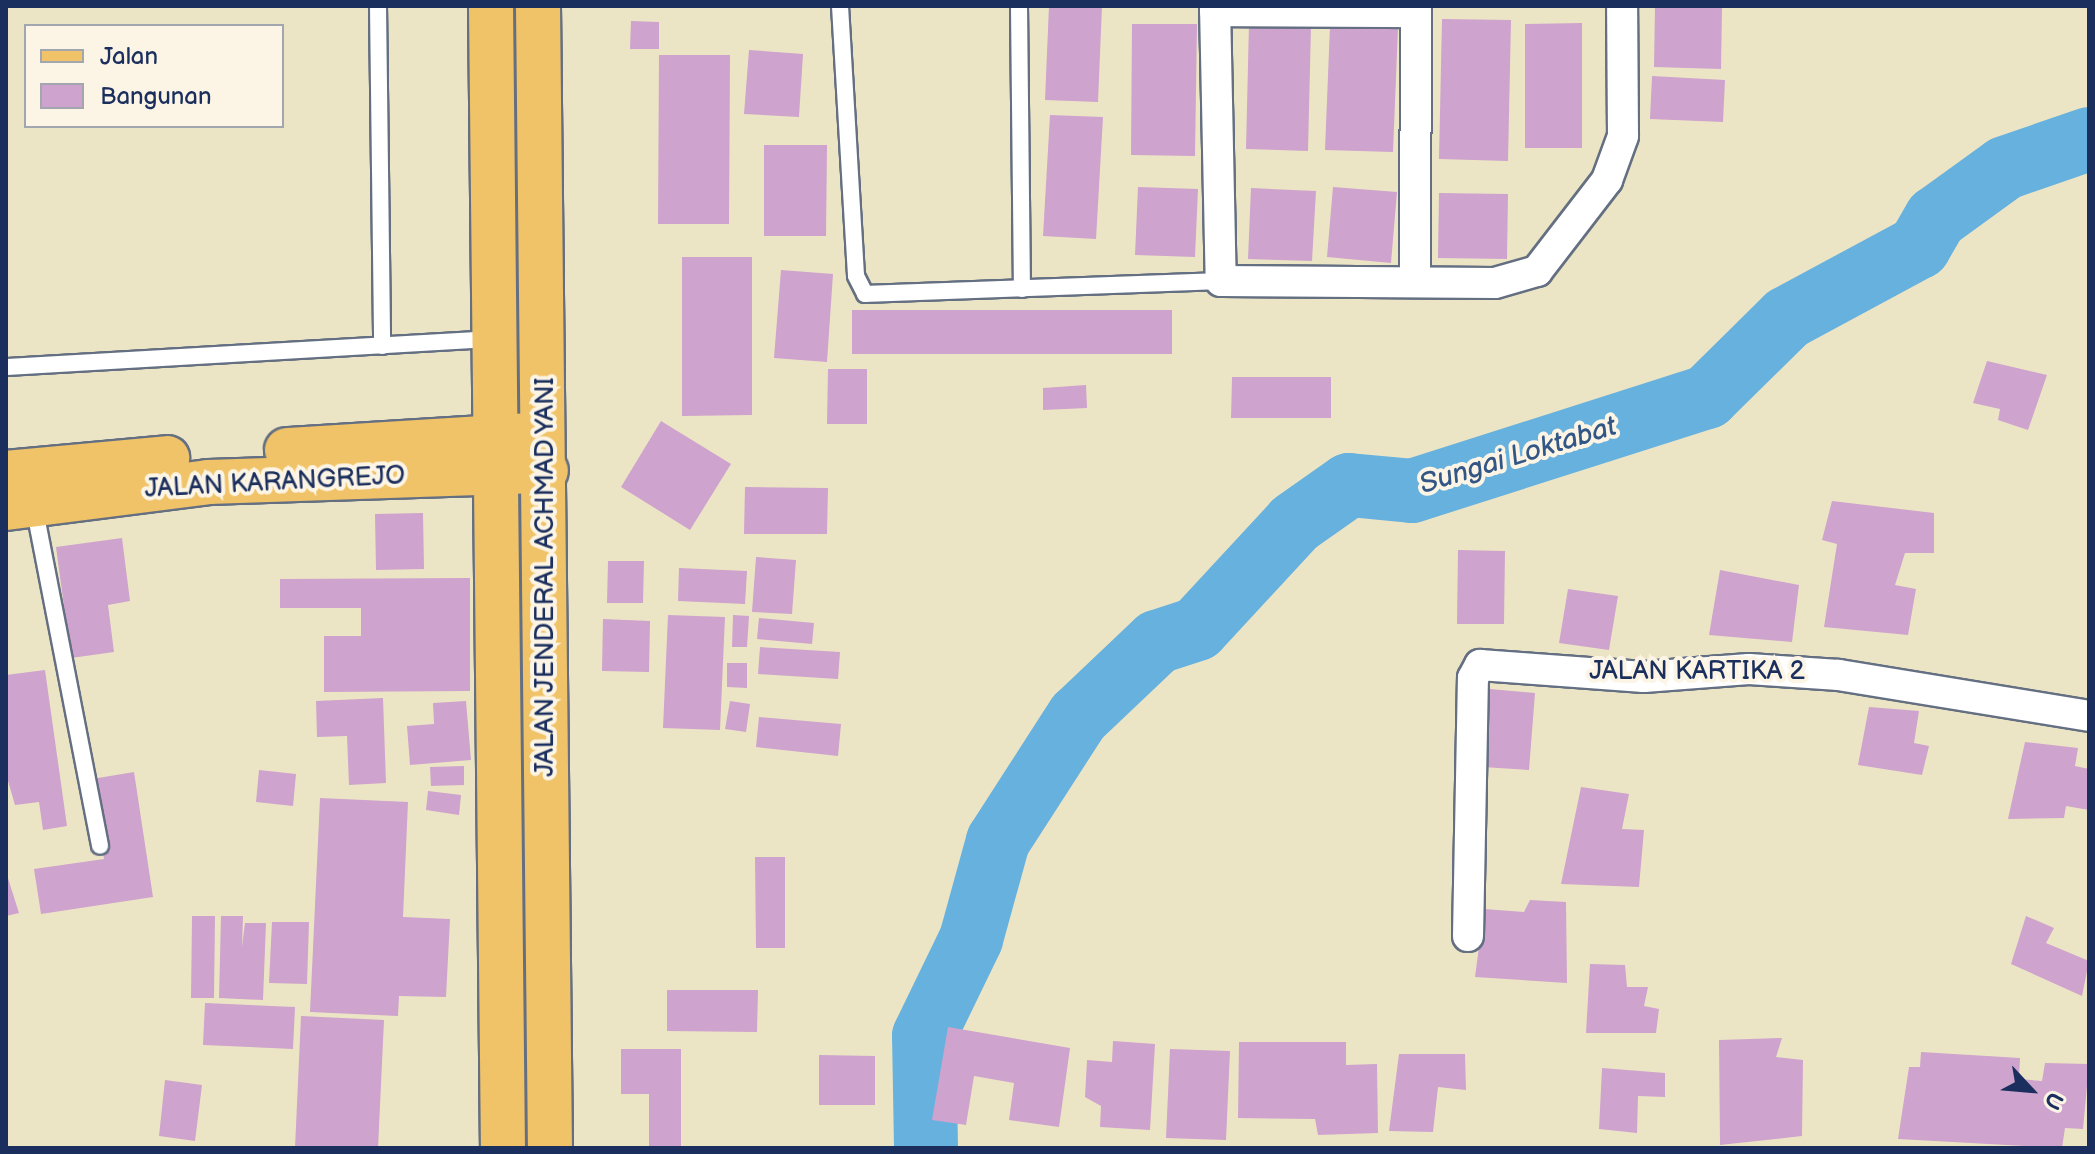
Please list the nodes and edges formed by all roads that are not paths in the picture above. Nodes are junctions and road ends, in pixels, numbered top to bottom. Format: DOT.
graph roads {
  1 [pos="378,6"];
  2 [pos="491,6"];
  3 [pos="538,6"];
  4 [pos="840,6"];
  5 [pos="1019,6"];
  6 [pos="1622,6"];
  7 [pos="1215,8"];
  8 [pos="1416,9"];
  9 [pos="1415,280"];
  10 [pos="1221,281"];
  11 [pos="1022,289"];
  12 [pos="490,339"];
  13 [pos="382,346"];
  14 [pos="6,367"];
  15 [pos="546,452"];
  16 [pos="493,455"];
  17 [pos="15,495"];
  18 [pos="2089,716"];
  19 [pos="100,846"];
  20 [pos="1468,936"];
  21 [pos="503,1148"];
  22 [pos="550,1148"];
  1 -- 13 [label="lane"];
  2 -- 12 [label="main road, JALAN JENDERAL ACHMAD YANI"];
  3 -- 15 [label="main road, JALAN JENDERAL ACHMAD YANI"];
  4 -- 11 [label="lane"];
  5 -- 11 [label="lane"];
  6 -- 9 [label="street"];
  7 -- 8 [label="street"];
  7 -- 10 [label="street"];
  8 -- 9 [label="street"];
  9 -- 10 [label="street"];
  10 -- 11 [label="lane"];
  12 -- 13 [label="lane"];
  12 -- 16 [label="main road, JALAN JENDERAL ACHMAD YANI"];
  13 -- 14 [label="lane"];
  15 -- 16 [label="main road, JALAN KARANGREJO"];
  15 -- 22 [label="main road, JALAN JENDERAL ACHMAD YANI"];
  16 -- 17 [label="main road, JALAN KARANGREJO"];
  16 -- 21 [label="main road, JALAN JENDERAL ACHMAD YANI"];
  17 -- 19 [label="lane"];
  18 -- 20 [label="street, JALAN KARTIKA 2"];
}
